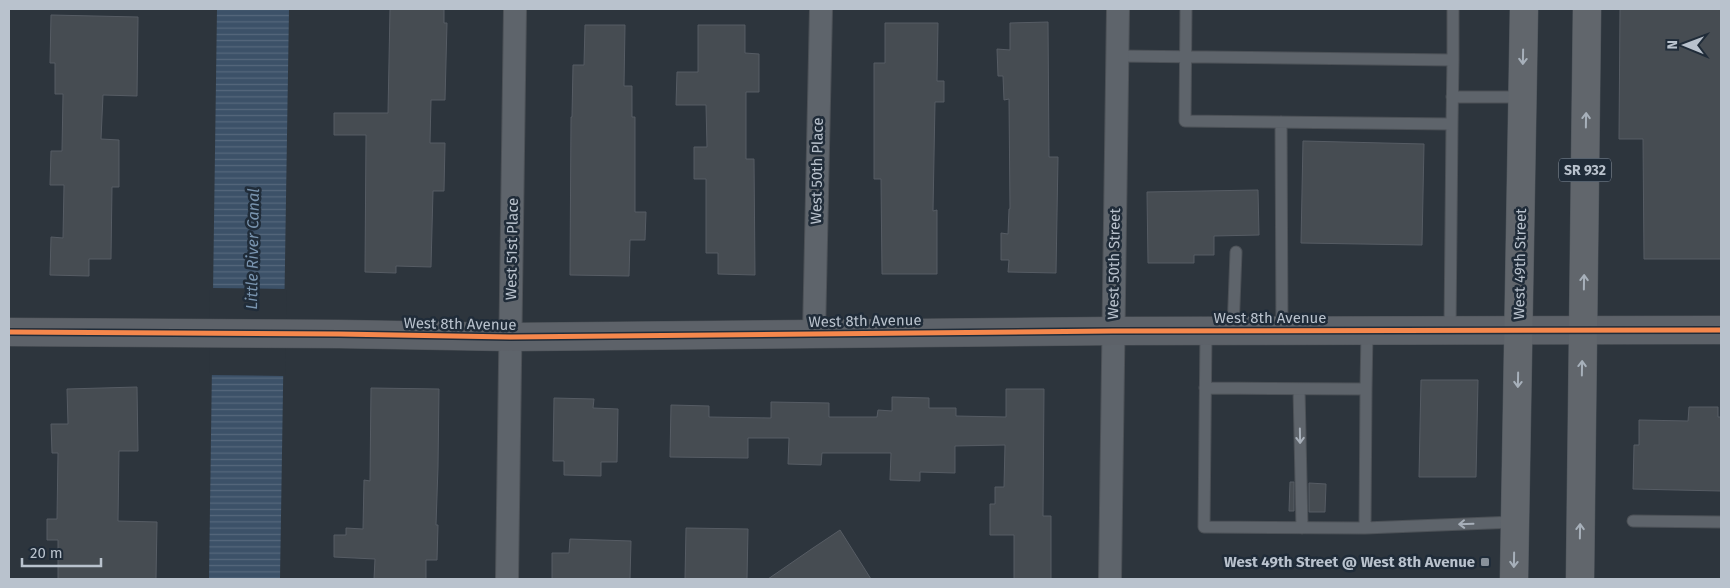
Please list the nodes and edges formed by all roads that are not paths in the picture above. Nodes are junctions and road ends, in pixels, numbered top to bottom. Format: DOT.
graph roads {
  1 [pos="516,9"];
  2 [pos="820,9"];
  3 [pos="1118,9"];
  4 [pos="1186,9"];
  5 [pos="1453,9"];
  6 [pos="1524,9"];
  7 [pos="1587,9"];
  8 [pos="1118,56"];
  9 [pos="1186,57"];
  10 [pos="1452,60"];
  11 [pos="1452,97"];
  12 [pos="1523,98"];
  13 [pos="1281,122"];
  14 [pos="1452,124"];
  15 [pos="1236,252"];
  16 [pos="1721,330"];
  17 [pos="1113,331"];
  18 [pos="1206,331"];
  19 [pos="1233,331"];
  20 [pos="1282,331"];
  21 [pos="1367,331"];
  22 [pos="1450,331"];
  23 [pos="1519,331"];
  24 [pos="1583,331"];
  25 [pos="9,332"];
  26 [pos="814,334"];
  27 [pos="511,338"];
  28 [pos="1206,388"];
  29 [pos="1299,389"];
  30 [pos="1366,389"];
  31 [pos="1633,521"];
  32 [pos="1515,522"];
  33 [pos="1721,522"];
  34 [pos="1302,528"];
  35 [pos="1365,528"];
  36 [pos="506,579"];
  37 [pos="1110,579"];
  38 [pos="1514,579"];
  39 [pos="1580,579"];
  1 -- 27 [label="street, West 51st Place"];
  2 -- 26 [label="street, West 50th Place"];
  3 -- 8 [label="street, West 50th Street"];
  4 -- 9 [label="lane"];
  5 -- 10 [label="lane"];
  6 -- 12 [label="main road, West 49th Street, one-way"];
  24 -- 7 [label="main road, SR 932, one-way"];
  8 -- 9 [label="lane"];
  8 -- 17 [label="street, West 50th Street"];
  9 -- 10 [label="lane"];
  9 -- 13 [label="lane"];
  10 -- 11 [label="lane"];
  11 -- 12 [label="lane"];
  11 -- 14 [label="lane"];
  12 -- 23 [label="main road, West 49th Street"];
  13 -- 14 [label="lane"];
  13 -- 20 [label="lane"];
  14 -- 22 [label="lane"];
  15 -- 19 [label="lane"];
  16 -- 24 [label="street, West 8th Avenue"];
  17 -- 18 [label="street, West 8th Avenue"];
  17 -- 26 [label="street, West 8th Avenue"];
  17 -- 37 [label="street, West 50th Street"];
  18 -- 19 [label="street, West 8th Avenue"];
  18 -- 28 [label="lane"];
  19 -- 20 [label="street, West 8th Avenue"];
  20 -- 21 [label="street, West 8th Avenue"];
  21 -- 22 [label="street, West 8th Avenue"];
  21 -- 30 [label="lane"];
  22 -- 23 [label="street, West 8th Avenue"];
  23 -- 24 [label="street, West 8th Avenue"];
  23 -- 32 [label="main road, West 49th Street, one-way"];
  39 -- 24 [label="main road, SR 932, one-way"];
  25 -- 27 [label="street, West 8th Avenue"];
  26 -- 27 [label="street, West 8th Avenue"];
  27 -- 36 [label="street, West 51st Place"];
  28 -- 29 [label="lane"];
  28 -- 34 [label="lane"];
  29 -- 30 [label="lane"];
  29 -- 34 [label="lane, one-way"];
  30 -- 35 [label="lane"];
  31 -- 33 [label="lane"];
  32 -- 35 [label="lane, one-way"];
  32 -- 38 [label="main road, West 49th Street, one-way"];
  34 -- 35 [label="lane"];
}
